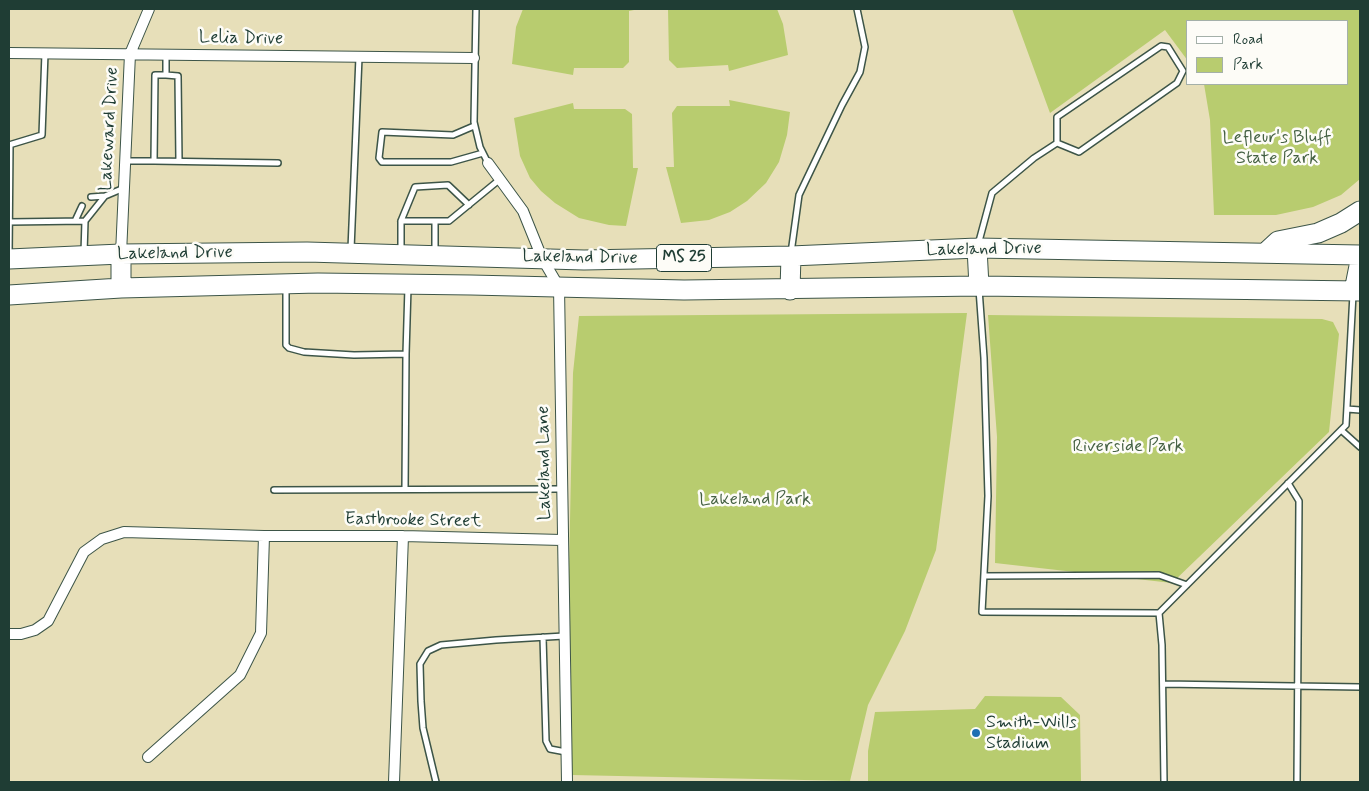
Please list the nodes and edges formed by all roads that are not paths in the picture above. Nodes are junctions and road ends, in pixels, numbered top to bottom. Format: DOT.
graph roads {
  1 [pos="149,9"];
  2 [pos="476,9"];
  3 [pos="857,9"];
  4 [pos="9,53"];
  5 [pos="45,54"];
  6 [pos="130,54"];
  7 [pos="166,54"];
  8 [pos="359,57"];
  9 [pos="474,58"];
  10 [pos="166,75"];
  11 [pos="474,126"];
  12 [pos="1057,143"];
  13 [pos="9,145"];
  14 [pos="483,152"];
  15 [pos="126,161"];
  16 [pos="154,161"];
  17 [pos="179,161"];
  18 [pos="278,163"];
  19 [pos="488,164"];
  20 [pos="499,180"];
  21 [pos="124,188"];
  22 [pos="105,196"];
  23 [pos="91,197"];
  24 [pos="469,205"];
  25 [pos="82,206"];
  26 [pos="1360,211"];
  27 [pos="75,221"];
  28 [pos="85,221"];
  29 [pos="401,221"];
  30 [pos="435,221"];
  31 [pos="9,222"];
  32 [pos="977,248"];
  33 [pos="351,253"];
  34 [pos="1265,253"];
  35 [pos="121,254"];
  36 [pos="401,254"];
  37 [pos="435,255"];
  38 [pos="1360,255"];
  39 [pos="84,256"];
  40 [pos="791,256"];
  41 [pos="542,258"];
  42 [pos="9,259"];
  43 [pos="1360,261"];
  44 [pos="286,284"];
  45 [pos="408,284"];
  46 [pos="979,286"];
  47 [pos="559,287"];
  48 [pos="121,288"];
  49 [pos="790,290"];
  50 [pos="1357,291"];
  51 [pos="9,295"];
  52 [pos="406,354"];
  53 [pos="1347,409"];
  54 [pos="1360,410"];
  55 [pos="1341,430"];
  56 [pos="1360,447"];
  57 [pos="1288,483"];
  58 [pos="562,488"];
  59 [pos="405,489"];
  60 [pos="274,490"];
  61 [pos="264,536"];
  62 [pos="403,536"];
  63 [pos="562,540"];
  64 [pos="984,576"];
  65 [pos="1187,585"];
  66 [pos="1159,613"];
  67 [pos="9,634"];
  68 [pos="564,636"];
  69 [pos="543,637"];
  70 [pos="1163,684"];
  71 [pos="1298,686"];
  72 [pos="1360,687"];
  73 [pos="566,752"];
  74 [pos="148,756"];
  75 [pos="394,782"];
  76 [pos="436,782"];
  77 [pos="567,782"];
  78 [pos="1164,782"];
  79 [pos="1297,782"];
  1 -- 6 [label="street, Lakeward Drive"];
  2 -- 9 [label="lane"];
  3 -- 40 [label="lane"];
  4 -- 5 [label="street, Lelia Drive"];
  5 -- 6 [label="street, Lelia Drive"];
  5 -- 13 [label="lane"];
  6 -- 7 [label="street, Lelia Drive"];
  6 -- 15 [label="street, Lakeward Drive"];
  7 -- 8 [label="street, Lelia Drive"];
  7 -- 10 [label="lane"];
  8 -- 9 [label="street, Lelia Drive"];
  8 -- 33 [label="lane"];
  9 -- 11 [label="lane"];
  10 -- 16 [label="lane"];
  10 -- 17 [label="lane"];
  11 -- 14 [label="lane"];
  11 -- 14 [label="lane"];
  12 -- 12 [label="lane"];
  12 -- 32 [label="lane"];
  13 -- 31 [label="lane"];
  14 -- 19 [label="lane"];
  15 -- 16 [label="lane"];
  15 -- 21 [label="street, Lakeward Drive"];
  16 -- 17 [label="lane"];
  17 -- 18 [label="lane"];
  19 -- 20 [label="street, Lakeland Lane"];
  20 -- 24 [label="lane"];
  20 -- 41 [label="street, Lakeland Lane"];
  21 -- 22 [label="lane"];
  21 -- 35 [label="street, Lakeward Drive"];
  22 -- 23 [label="lane"];
  22 -- 28 [label="lane"];
  24 -- 29 [label="lane"];
  24 -- 30 [label="lane"];
  25 -- 27 [label="lane"];
  26 -- 34 [label="highway"];
  27 -- 28 [label="lane"];
  27 -- 31 [label="lane"];
  28 -- 39 [label="lane"];
  29 -- 30 [label="lane"];
  29 -- 36 [label="lane"];
  30 -- 37 [label="lane"];
  31 -- 42 [label="lane"];
  32 -- 34 [label="highway, Lakeland Drive / MS 25"];
  32 -- 40 [label="highway, Lakeland Drive / MS 25"];
  32 -- 46 [label="highway"];
  33 -- 35 [label="highway, Lakeland Drive / MS 25"];
  33 -- 36 [label="highway, Lakeland Drive / MS 25"];
  34 -- 38 [label="highway, Lakeland Drive / MS 25"];
  35 -- 39 [label="highway, Lakeland Drive / MS 25"];
  35 -- 48 [label="highway"];
  36 -- 37 [label="highway, Lakeland Drive / MS 25"];
  37 -- 41 [label="highway, Lakeland Drive / MS 25"];
  39 -- 42 [label="highway, Lakeland Drive / MS 25"];
  40 -- 41 [label="highway, Lakeland Drive / MS 25"];
  40 -- 49 [label="highway"];
  41 -- 47 [label="street, Lakeland Lane"];
  43 -- 50 [label="highway"];
  44 -- 45 [label="highway, Lakeland Drive / MS 25"];
  44 -- 48 [label="highway, Lakeland Drive / MS 25"];
  44 -- 52 [label="lane"];
  45 -- 47 [label="highway, Lakeland Drive / MS 25"];
  45 -- 52 [label="lane"];
  46 -- 49 [label="highway, Lakeland Drive / MS 25"];
  46 -- 50 [label="highway, Lakeland Drive / MS 25"];
  46 -- 64 [label="lane"];
  47 -- 49 [label="highway, Lakeland Drive / MS 25"];
  47 -- 58 [label="street, Lakeland Lane"];
  48 -- 51 [label="highway, Lakeland Drive / MS 25"];
  50 -- 53 [label="lane"];
  52 -- 59 [label="lane"];
  53 -- 54 [label="lane"];
  53 -- 55 [label="lane"];
  55 -- 56 [label="lane"];
  55 -- 57 [label="lane"];
  57 -- 65 [label="lane"];
  57 -- 71 [label="lane"];
  58 -- 59 [label="lane"];
  58 -- 63 [label="street, Lakeland Lane"];
  59 -- 60 [label="lane"];
  61 -- 62 [label="street, Eastbrooke Street"];
  61 -- 67 [label="street, Eastbrooke Street"];
  61 -- 74 [label="street"];
  62 -- 63 [label="street, Eastbrooke Street"];
  62 -- 75 [label="street"];
  63 -- 68 [label="street, Lakeland Lane"];
  64 -- 65 [label="lane"];
  64 -- 66 [label="lane"];
  65 -- 66 [label="lane"];
  66 -- 70 [label="lane"];
  68 -- 69 [label="lane"];
  68 -- 73 [label="street, Lakeland Lane"];
  69 -- 73 [label="lane"];
  69 -- 76 [label="lane"];
  70 -- 71 [label="lane"];
  70 -- 78 [label="lane"];
  71 -- 72 [label="lane"];
  71 -- 79 [label="lane"];
  73 -- 77 [label="street, Lakeland Lane"];
}
